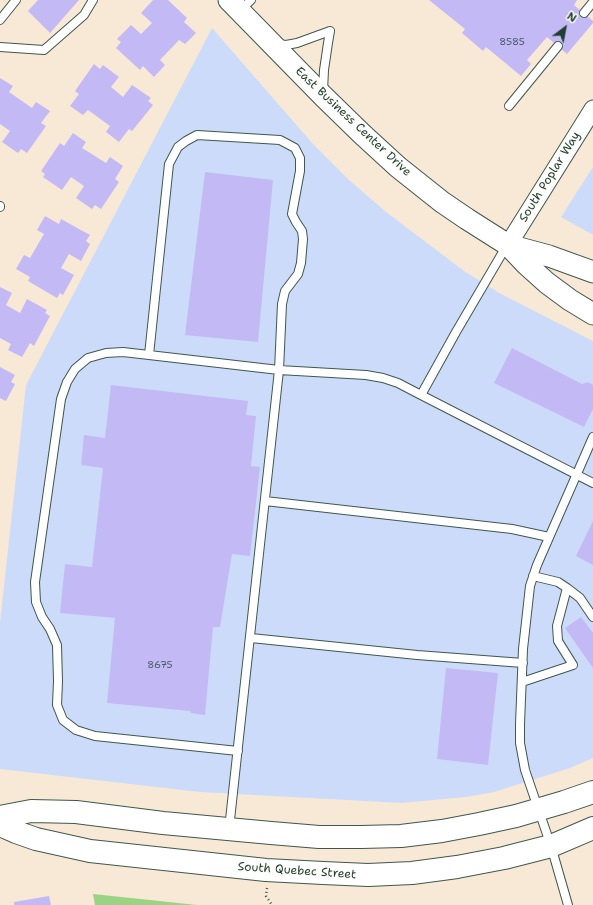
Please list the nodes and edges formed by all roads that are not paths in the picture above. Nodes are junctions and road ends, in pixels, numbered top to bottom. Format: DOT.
graph roads {
  1 [pos="16,0"];
  2 [pos="92,0"];
  3 [pos="593,2"];
  4 [pos="240,4"];
  5 [pos="584,13"];
  6 [pos="0,20"];
  7 [pos="272,44"];
  8 [pos="558,46"];
  9 [pos="0,47"];
  10 [pos="323,96"];
  11 [pos="509,106"];
  12 [pos="593,109"];
  13 [pos="508,245"];
  14 [pos="593,272"];
  15 [pos="593,314"];
  16 [pos="149,355"];
  17 [pos="279,370"];
  18 [pos="421,395"];
  19 [pos="593,437"];
  20 [pos="577,474"];
  21 [pos="593,483"];
  22 [pos="265,501"];
  23 [pos="549,538"];
  24 [pos="533,576"];
  25 [pos="567,588"];
  26 [pos="593,616"];
  27 [pos="251,638"];
  28 [pos="523,663"];
  29 [pos="522,682"];
  30 [pos="238,751"];
  31 [pos="593,792"];
  32 [pos="539,809"];
  33 [pos="0,817"];
  34 [pos="0,825"];
  35 [pos="593,828"];
  36 [pos="229,829"];
  37 [pos="552,846"];
  38 [pos="568,905"];
  1 -- 6 [label="lane"];
  2 -- 9 [label="lane"];
  3 -- 5 [label="lane"];
  4 -- 7 [label="street, East Business Center Drive"];
  7 -- 10 [label="street, East Business Center Drive"];
  7 -- 10 [label="lane"];
  8 -- 11 [label="lane"];
  10 -- 13 [label="street, East Business Center Drive"];
  12 -- 13 [label="street, South Poplar Way"];
  13 -- 14 [label="street, East Business Center Drive"];
  13 -- 15 [label="street, East Business Center Drive"];
  13 -- 18 [label="lane"];
  16 -- 17 [label="lane"];
  16 -- 17 [label="lane"];
  16 -- 30 [label="lane"];
  17 -- 18 [label="lane"];
  17 -- 22 [label="lane"];
  18 -- 20 [label="lane"];
  19 -- 20 [label="lane"];
  20 -- 21 [label="lane"];
  20 -- 23 [label="lane"];
  22 -- 23 [label="lane"];
  22 -- 27 [label="lane"];
  23 -- 24 [label="lane"];
  24 -- 25 [label="lane"];
  24 -- 28 [label="lane"];
  25 -- 26 [label="lane"];
  25 -- 29 [label="lane"];
  27 -- 28 [label="lane"];
  27 -- 30 [label="lane"];
  28 -- 29 [label="lane"];
  29 -- 32 [label="lane"];
  30 -- 36 [label="lane"];
  31 -- 32 [label="main road"];
  32 -- 36 [label="main road"];
  32 -- 37 [label="lane"];
  33 -- 36 [label="main road"];
  34 -- 37 [label="main road, South Quebec Street"];
  35 -- 37 [label="main road, South Quebec Street"];
  37 -- 38 [label="lane"];
}
